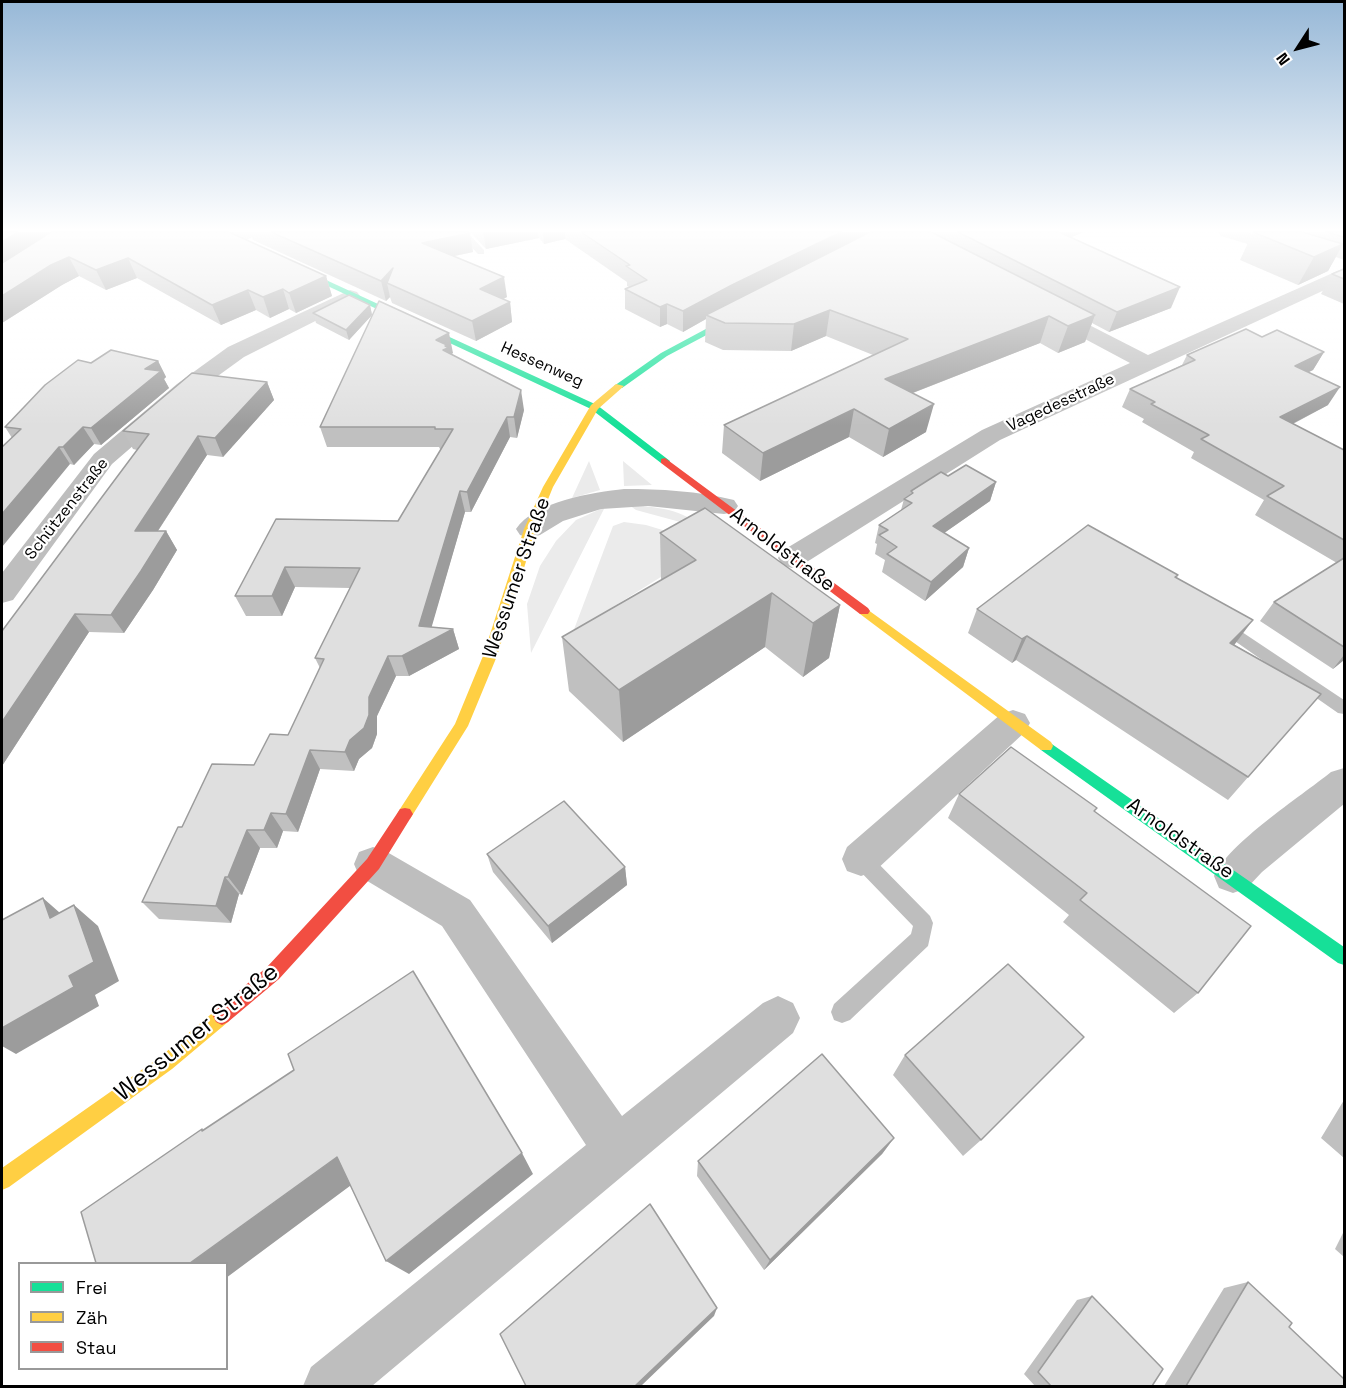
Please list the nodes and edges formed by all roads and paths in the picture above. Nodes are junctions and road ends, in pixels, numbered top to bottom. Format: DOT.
graph roads {
  1 [pos="348,297"];
  2 [pos="352,297"];
  3 [pos="1293,297"];
  4 [pos="762,303"];
  5 [pos="1034,304"];
  6 [pos="1146,363"];
  7 [pos="594,407"];
  8 [pos="724,506"];
  9 [pos="530,529"];
  10 [pos="792,558"];
  11 [pos="2,593"];
  12 [pos="1216,620"];
  13 [pos="1344,708"];
  14 [pos="1013,723"];
  15 [pos="1344,783"];
  16 [pos="861,859"];
  17 [pos="373,864"];
  18 [pos="1233,876"];
  19 [pos="1344,957"];
  20 [pos="842,1012"];
  21 [pos="778,1018"];
  22 [pos="618,1150"];
  23 [pos="2,1180"];
  24 [pos="330,1386"];
  1 -- 11 [label="street, Schützenstraße"];
  2 -- 7 [label="street, Hessenweg"];
  3 -- 6 [label="street, Vagedesstraße"];
  4 -- 7 [label="street, Wessumer Straße"];
  5 -- 6 [label="street"];
  6 -- 10 [label="street, Vagedesstraße"];
  7 -- 8 [label="street, Arnoldstraße"];
  7 -- 9 [label="street, Wessumer Straße"];
  8 -- 9 [label="street, Arnoldstraße"];
  8 -- 10 [label="street, Arnoldstraße"];
  9 -- 17 [label="street, Wessumer Straße"];
  10 -- 14 [label="street, Arnoldstraße"];
  12 -- 13 [label="lane"];
  14 -- 16 [label="street"];
  14 -- 18 [label="street, Arnoldstraße"];
  15 -- 18 [label="street"];
  16 -- 20 [label="lane"];
  17 -- 22 [label="street"];
  17 -- 23 [label="street, Wessumer Straße"];
  18 -- 19 [label="street, Arnoldstraße"];
  21 -- 22 [label="street"];
  22 -- 24 [label="street"];
}
